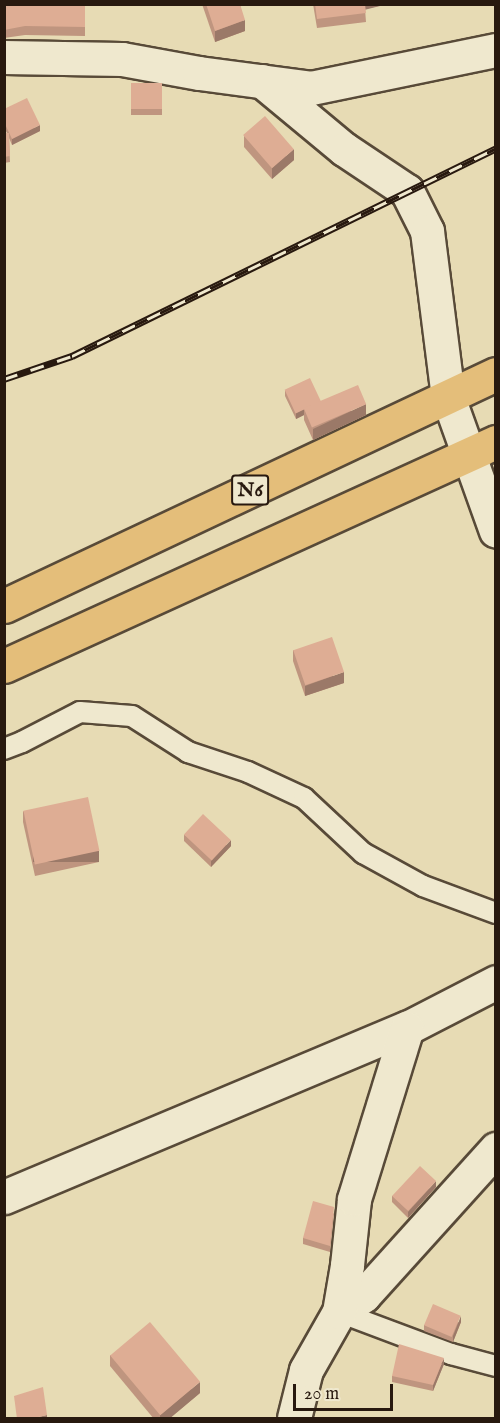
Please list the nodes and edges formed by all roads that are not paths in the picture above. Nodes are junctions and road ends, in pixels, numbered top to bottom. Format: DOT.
graph roads {
  1 [pos="495,50"];
  2 [pos="4,57"];
  3 [pos="262,81"];
  4 [pos="495,374"];
  5 [pos="448,397"];
  6 [pos="482,448"];
  7 [pos="495,531"];
  8 [pos="4,606"];
  9 [pos="4,666"];
  10 [pos="4,749"];
  11 [pos="495,913"];
  12 [pos="495,982"];
  13 [pos="407,1028"];
  14 [pos="495,1149"];
  15 [pos="4,1197"];
  16 [pos="339,1312"];
  17 [pos="495,1366"];
  18 [pos="294,1419"];
  1 -- 3 [label="street"];
  2 -- 3 [label="street"];
  3 -- 5 [label="street"];
  4 -- 5 [label="highway, N6"];
  5 -- 6 [label="street"];
  5 -- 8 [label="highway, N6"];
  6 -- 7 [label="street"];
  6 -- 9 [label="highway"];
  10 -- 11 [label="lane"];
  12 -- 13 [label="street"];
  13 -- 15 [label="street"];
  13 -- 16 [label="street"];
  14 -- 16 [label="street"];
  16 -- 17 [label="lane"];
  16 -- 18 [label="street"];
}
